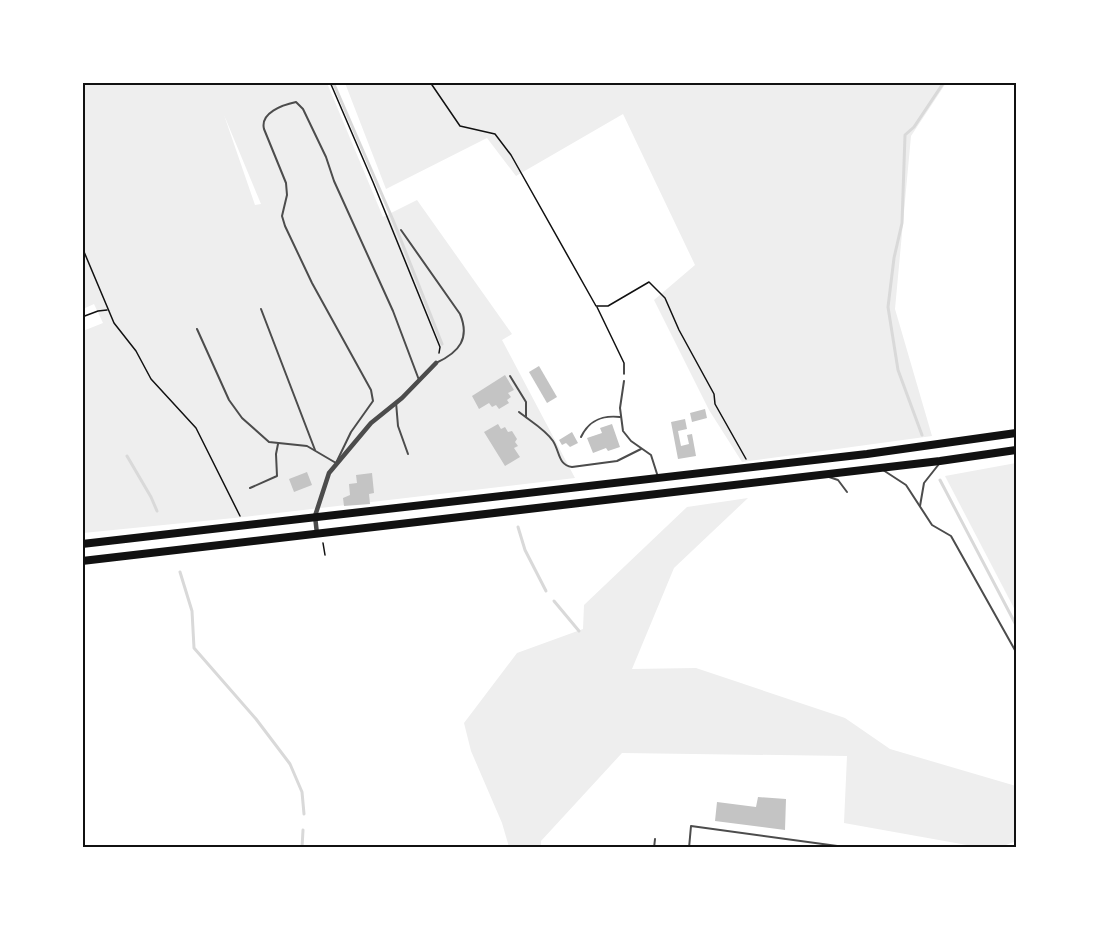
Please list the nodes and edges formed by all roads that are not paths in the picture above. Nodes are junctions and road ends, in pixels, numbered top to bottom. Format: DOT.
graph roads {
  1 [pos="401,230"];
  2 [pos="261,309"];
  3 [pos="197,329"];
  4 [pos="436,363"];
  5 [pos="510,376"];
  6 [pos="419,380"];
  7 [pos="624,381"];
  8 [pos="396,402"];
  9 [pos="519,412"];
  10 [pos="621,417"];
  11 [pos="526,418"];
  12 [pos="1017,433"];
  13 [pos="581,437"];
  14 [pos="278,444"];
  15 [pos="641,449"];
  16 [pos="315,450"];
  17 [pos="1017,450"];
  18 [pos="408,454"];
  19 [pos="940,461"];
  20 [pos="336,463"];
  21 [pos="880,468"];
  22 [pos="822,474"];
  23 [pos="658,478"];
  24 [pos="250,488"];
  25 [pos="847,492"];
  26 [pos="920,506"];
  27 [pos="315,516"];
  28 [pos="319,533"];
  29 [pos="82,544"];
  30 [pos="82,561"];
  31 [pos="1017,652"];
  32 [pos="655,839"];
  33 [pos="654,848"];
  34 [pos="689,848"];
  35 [pos="852,848"];
  1 -- 4 [label="lane"];
  2 -- 16 [label="lane"];
  3 -- 14 [label="lane"];
  4 -- 6 [label="street"];
  5 -- 11 [label="lane"];
  6 -- 8 [label="street"];
  6 -- 20 [label="lane"];
  7 -- 10 [label="lane"];
  8 -- 18 [label="lane"];
  8 -- 20 [label="street"];
  9 -- 11 [label="lane"];
  10 -- 13 [label="lane"];
  10 -- 15 [label="lane"];
  11 -- 15 [label="lane"];
  12 -- 23 [label="main road"];
  14 -- 16 [label="lane"];
  14 -- 24 [label="lane"];
  15 -- 23 [label="lane"];
  16 -- 20 [label="lane"];
  17 -- 19 [label="main road"];
  19 -- 21 [label="main road"];
  19 -- 26 [label="lane"];
  20 -- 27 [label="street"];
  21 -- 22 [label="main road"];
  21 -- 26 [label="lane"];
  22 -- 25 [label="lane"];
  22 -- 28 [label="main road"];
  23 -- 27 [label="main road"];
  26 -- 31 [label="lane"];
  27 -- 28 [label="street"];
  27 -- 29 [label="main road"];
  28 -- 30 [label="main road"];
  32 -- 33 [label="lane"];
  34 -- 35 [label="lane"];
}
